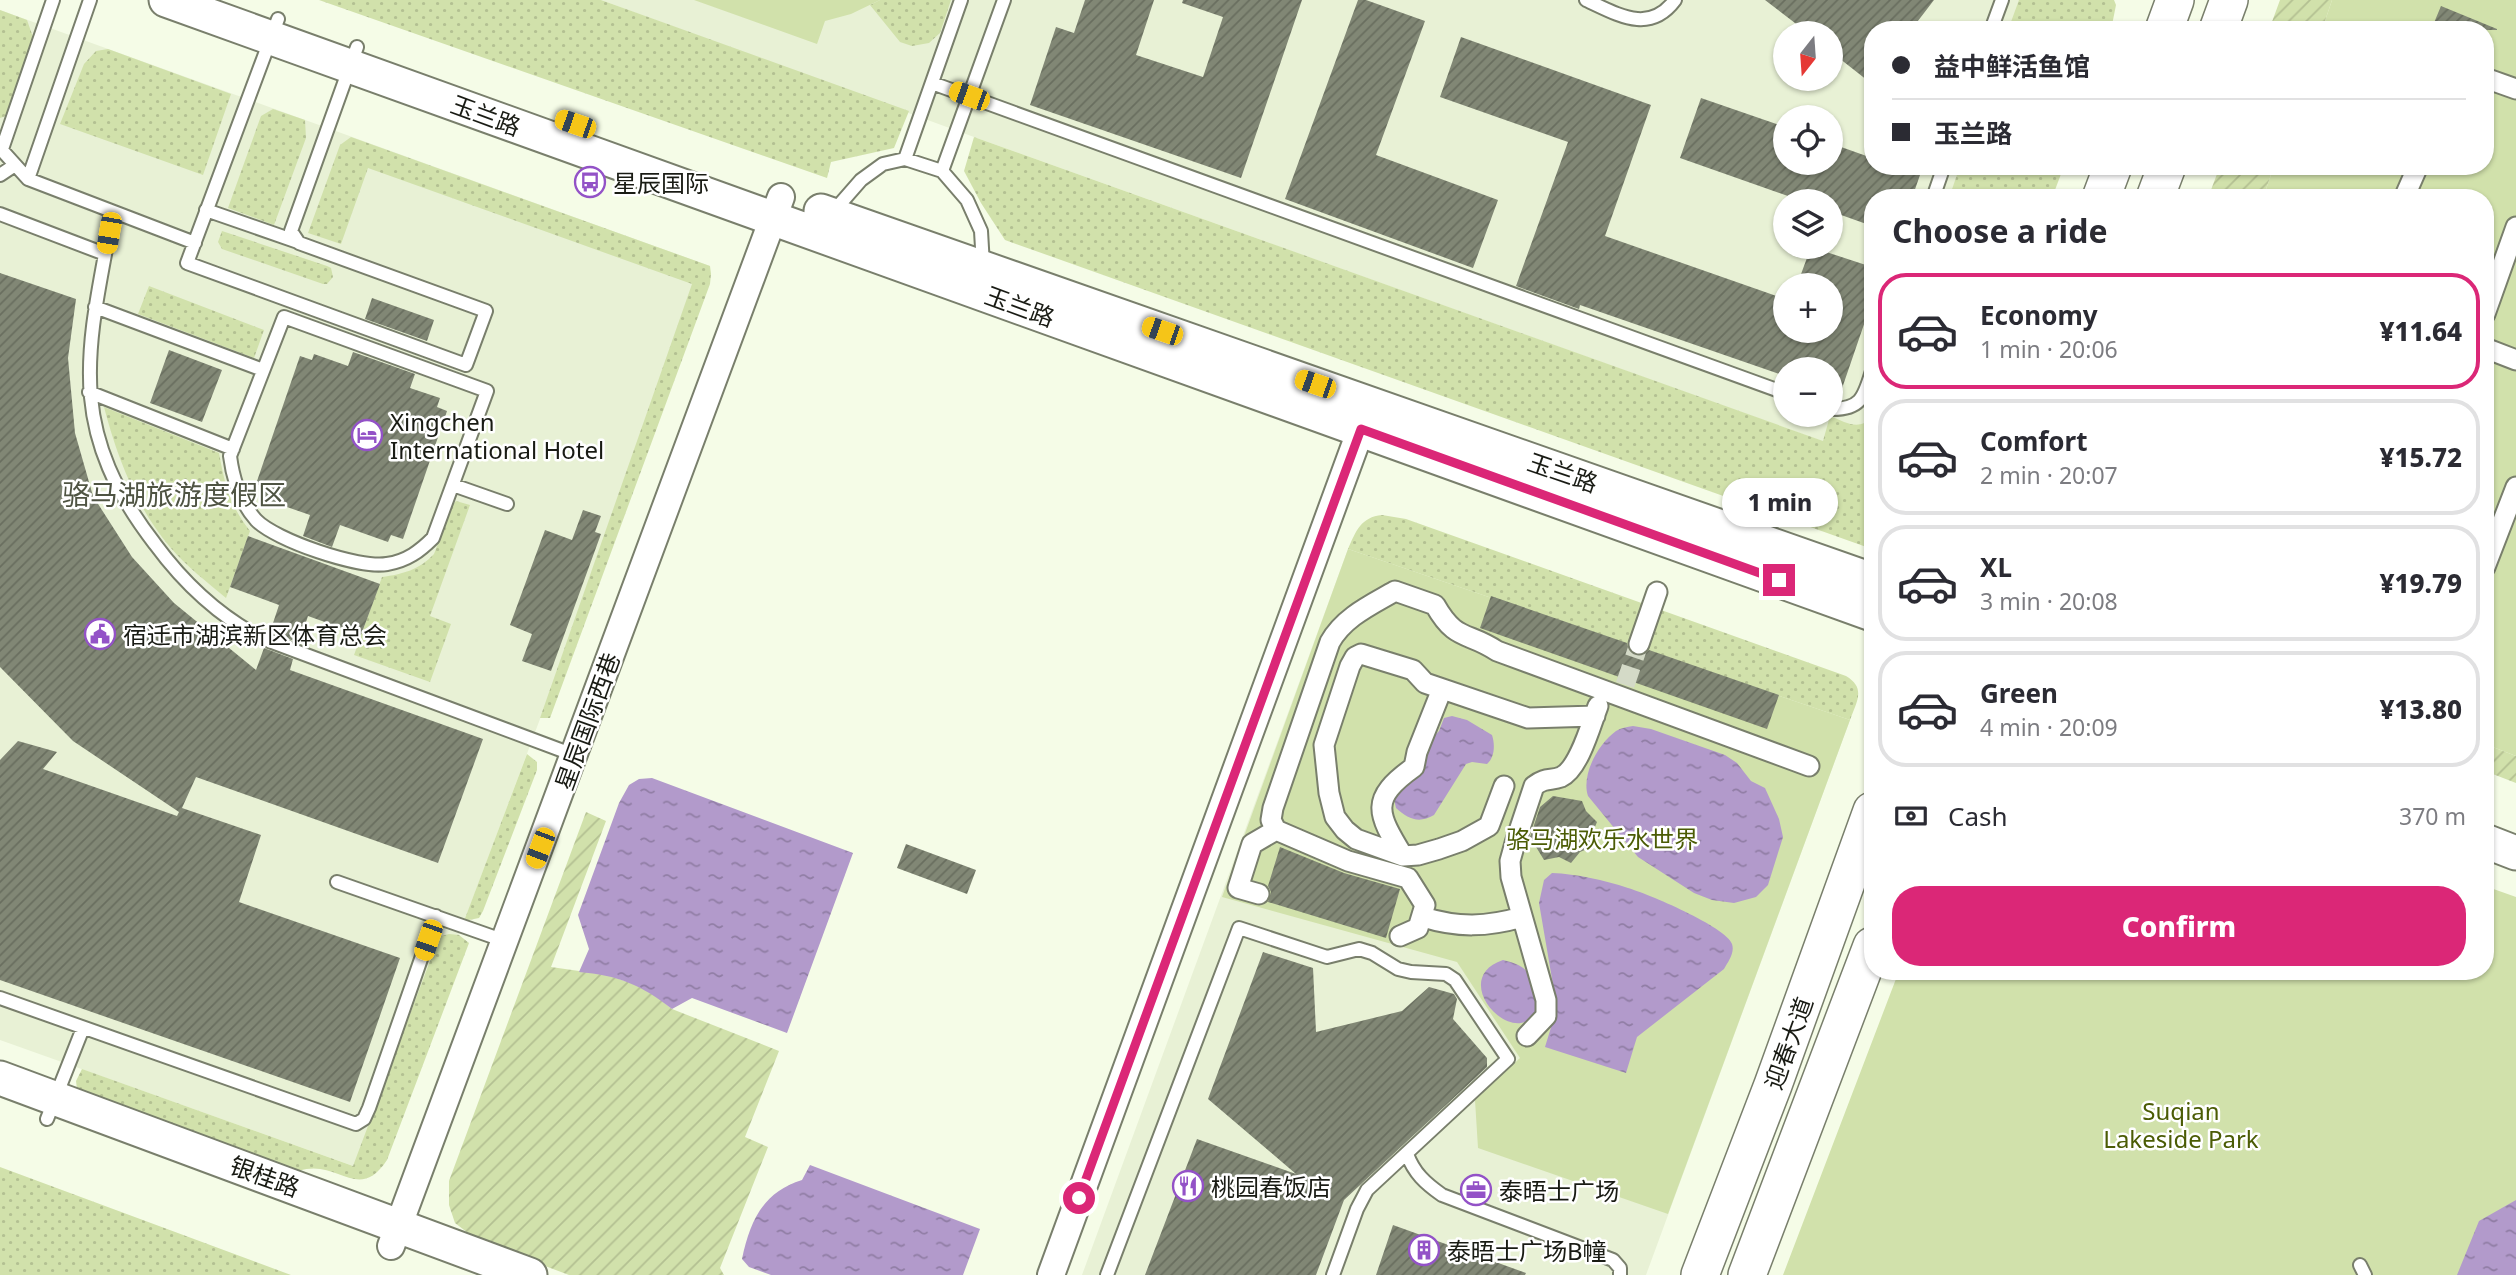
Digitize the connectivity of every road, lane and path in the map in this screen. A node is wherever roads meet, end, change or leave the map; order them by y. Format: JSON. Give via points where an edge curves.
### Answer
{"nodes":[{"id":1,"x":53,"y":0,"type":"edge"},
{"id":2,"x":90,"y":0,"type":"edge"},
{"id":3,"x":166,"y":0,"type":"edge"},
{"id":4,"x":224,"y":0,"type":"edge"},
{"id":5,"x":961,"y":0,"type":"edge"},
{"id":6,"x":1004,"y":0,"type":"edge"},
{"id":7,"x":1586,"y":0,"type":"edge"},
{"id":8,"x":1675,"y":0,"type":"edge"},
{"id":9,"x":2002,"y":0,"type":"edge"},
{"id":10,"x":2175,"y":0,"type":"edge"},
{"id":11,"x":2229,"y":0,"type":"edge"},
{"id":12,"x":1994,"y":21,"type":"edge"},
{"id":13,"x":2167,"y":21,"type":"edge"},
{"id":14,"x":2221,"y":21,"type":"edge"},
{"id":15,"x":274,"y":28,"type":"junction"},
{"id":16,"x":353,"y":57,"type":"junction"},
{"id":17,"x":2494,"y":81,"type":"edge"},
{"id":18,"x":932,"y":83,"type":"junction"},
{"id":19,"x":2516,"y":89,"type":"edge"},
{"id":20,"x":969,"y":96,"type":"junction"},
{"id":21,"x":1,"y":148,"type":"edge"},
{"id":22,"x":905,"y":159,"type":"junction"},
{"id":23,"x":15,"y":165,"type":"junction"},
{"id":24,"x":942,"y":171,"type":"junction"},
{"id":25,"x":0,"y":175,"type":"edge"},
{"id":26,"x":27,"y":179,"type":"junction"},
{"id":27,"x":777,"y":207,"type":"junction"},
{"id":28,"x":206,"y":210,"type":"junction"},
{"id":29,"x":113,"y":212,"type":"junction"},
{"id":30,"x":0,"y":214,"type":"edge"},
{"id":31,"x":823,"y":224,"type":"junction"},
{"id":32,"x":2516,"y":227,"type":"edge"},
{"id":33,"x":194,"y":243,"type":"junction"},
{"id":34,"x":299,"y":243,"type":"junction"},
{"id":35,"x":105,"y":254,"type":"junction"},
{"id":36,"x":984,"y":281,"type":"junction"},
{"id":37,"x":2494,"y":289,"type":"edge"},
{"id":38,"x":96,"y":307,"type":"junction"},
{"id":39,"x":2494,"y":351,"type":"edge"},
{"id":40,"x":2516,"y":360,"type":"edge"},
{"id":41,"x":263,"y":370,"type":"junction"},
{"id":42,"x":1773,"y":389,"type":"edge"},
{"id":43,"x":89,"y":393,"type":"junction"},
{"id":44,"x":1864,"y":393,"type":"edge"},
{"id":45,"x":1843,"y":408,"type":"edge"},
{"id":46,"x":1361,"y":429,"type":"junction"},
{"id":47,"x":233,"y":449,"type":"junction"},
{"id":48,"x":453,"y":485,"type":"junction"},
{"id":49,"x":2516,"y":487,"type":"edge"},
{"id":50,"x":507,"y":504,"type":"dead end"},
{"id":51,"x":2494,"y":544,"type":"edge"},
{"id":52,"x":1864,"y":577,"type":"edge"},
{"id":53,"x":1657,"y":592,"type":"dead end"},
{"id":54,"x":1864,"y":611,"type":"edge"},
{"id":55,"x":1639,"y":645,"type":"tunnel mouth"},
{"id":56,"x":1442,"y":689,"type":"junction"},
{"id":57,"x":1617,"y":690,"type":"junction"},
{"id":58,"x":1595,"y":716,"type":"junction"},
{"id":59,"x":574,"y":755,"type":"junction"},
{"id":60,"x":1809,"y":766,"type":"dead end"},
{"id":61,"x":1504,"y":786,"type":"dead end"},
{"id":62,"x":1276,"y":830,"type":"junction"},
{"id":63,"x":1864,"y":833,"type":"edge"},
{"id":64,"x":2494,"y":844,"type":"edge"},
{"id":65,"x":2516,"y":853,"type":"edge"},
{"id":66,"x":1403,"y":856,"type":"junction"},
{"id":67,"x":337,"y":882,"type":"dead end"},
{"id":68,"x":1259,"y":894,"type":"dead end"},
{"id":69,"x":436,"y":916,"type":"junction"},
{"id":70,"x":1423,"y":917,"type":"junction"},
{"id":71,"x":1522,"y":918,"type":"junction"},
{"id":72,"x":1400,"y":936,"type":"dead end"},
{"id":73,"x":505,"y":941,"type":"junction"},
{"id":74,"x":1864,"y":967,"type":"edge"},
{"id":75,"x":0,"y":998,"type":"edge"},
{"id":76,"x":83,"y":1028,"type":"junction"},
{"id":77,"x":1527,"y":1036,"type":"dead end"},
{"id":78,"x":0,"y":1078,"type":"edge"},
{"id":79,"x":0,"y":1101,"type":"edge"},
{"id":80,"x":52,"y":1109,"type":"junction"},
{"id":81,"x":1407,"y":1154,"type":"junction"},
{"id":82,"x":395,"y":1236,"type":"junction"},
{"id":83,"x":469,"y":1275,"type":"edge"},
{"id":84,"x":530,"y":1275,"type":"edge"},
{"id":85,"x":1051,"y":1275,"type":"edge"},
{"id":86,"x":1107,"y":1275,"type":"edge"},
{"id":87,"x":1333,"y":1275,"type":"edge"},
{"id":88,"x":1620,"y":1275,"type":"edge"},
{"id":89,"x":1700,"y":1275,"type":"edge"},
{"id":90,"x":1747,"y":1275,"type":"edge"}],
"edges":[{"from":1,"to":21,"type":"lane"},
{"from":2,"to":26,"type":"lane"},
{"from":3,"to":15,"type":"street","name":"玉兰路"},
{"from":4,"to":15,"type":"street","name":"玉兰路"},
{"from":5,"to":18,"type":"lane"},
{"from":6,"to":20,"type":"lane"},
{"from":7,"to":8,"type":"lane","via":[[1635,20],[1649,19]]},
{"from":9,"to":12,"type":"lane"},
{"from":10,"to":13,"type":"main road"},
{"from":11,"to":14,"type":"main road"},
{"from":15,"to":16,"type":"street","name":"玉兰路"},
{"from":15,"to":28,"type":"lane"},
{"from":16,"to":27,"type":"street","name":"玉兰路"},
{"from":16,"to":34,"type":"lane","via":[[291,231]]},
{"from":17,"to":19,"type":"street"},
{"from":18,"to":20,"type":"lane"},
{"from":18,"to":22,"type":"lane"},
{"from":20,"to":24,"type":"lane"},
{"from":20,"to":42,"type":"lane"},
{"from":21,"to":23,"type":"lane"},
{"from":22,"to":24,"type":"lane"},
{"from":22,"to":31,"type":"lane","via":[[884,164],[861,180]]},
{"from":23,"to":25,"type":"lane"},
{"from":23,"to":26,"type":"lane"},
{"from":24,"to":36,"type":"lane","via":[[967,200],[981,231]]},
{"from":26,"to":29,"type":"lane"},
{"from":27,"to":31,"type":"street","name":"玉兰路"},
{"from":27,"to":59,"type":"street","name":"星辰国际西巷"},
{"from":28,"to":33,"type":"lane"},
{"from":28,"to":34,"type":"lane"},
{"from":29,"to":33,"type":"lane"},
{"from":29,"to":35,"type":"lane"},
{"from":30,"to":35,"type":"lane"},
{"from":31,"to":36,"type":"street","name":"玉兰路"},
{"from":32,"to":37,"type":"street"},
{"from":33,"to":34,"type":"lane","via":[[187,263],[466,365],[486,311]]},
{"from":35,"to":38,"type":"lane"},
{"from":36,"to":46,"type":"street","name":"玉兰路"},
{"from":36,"to":52,"type":"street","name":"玉兰路"},
{"from":38,"to":41,"type":"lane"},
{"from":38,"to":43,"type":"lane"},
{"from":39,"to":40,"type":"street"},
{"from":41,"to":47,"type":"lane"},
{"from":41,"to":48,"type":"lane","via":[[284,317],[488,391]]},
{"from":43,"to":47,"type":"lane"},
{"from":43,"to":59,"type":"lane","via":[[101,450],[118,491],[138,522],[195,590],[241,628]]},
{"from":44,"to":45,"type":"lane","via":[[1852,408]]},
{"from":46,"to":54,"type":"street","name":"玉兰路"},
{"from":46,"to":85,"type":"street"},
{"from":47,"to":48,"type":"lane","via":[[233,474],[245,506],[258,522],[278,536],[350,562],[386,565],[417,554],[433,538]]},
{"from":48,"to":50,"type":"lane"},
{"from":49,"to":51,"type":"street"},
{"from":53,"to":55,"type":"street"},
{"from":56,"to":58,"type":"street","via":[[1528,718]]},
{"from":56,"to":66,"type":"street","via":[[1414,767],[1396,780],[1381,806],[1383,824]]},
{"from":56,"to":66,"type":"street","via":[[1425,683],[1413,670],[1361,654],[1350,666],[1324,745],[1335,817],[1356,839]]},
{"from":57,"to":58,"type":"street"},
{"from":57,"to":60,"type":"street","via":[[1633,703]]},
{"from":57,"to":62,"type":"street","via":[[1467,638],[1445,623],[1435,605],[1395,590],[1346,621],[1329,642],[1273,808],[1271,820]]},
{"from":58,"to":71,"type":"street","via":[[1577,761],[1561,777],[1534,786],[1526,807],[1510,861]]},
{"from":59,"to":73,"type":"street","name":"星辰国际西巷"},
{"from":61,"to":66,"type":"street","via":[[1489,826],[1450,845]]},
{"from":62,"to":68,"type":"street","via":[[1252,845],[1238,887]]},
{"from":62,"to":70,"type":"street","via":[[1348,861],[1408,878],[1425,905]]},
{"from":63,"to":89,"type":"main road","name":"迎春大道"},
{"from":64,"to":65,"type":"street"},
{"from":67,"to":69,"type":"lane"},
{"from":69,"to":73,"type":"lane"},
{"from":69,"to":76,"type":"lane","via":[[369,1108],[356,1124]]},
{"from":70,"to":71,"type":"street","via":[[1480,927]]},
{"from":70,"to":72,"type":"street","via":[[1418,928]]},
{"from":71,"to":77,"type":"street","via":[[1547,1009]]},
{"from":73,"to":82,"type":"street","name":"星辰国际西巷"},
{"from":74,"to":90,"type":"main road","name":"迎春大道"},
{"from":75,"to":76,"type":"lane"},
{"from":76,"to":80,"type":"lane"},
{"from":78,"to":80,"type":"street","name":"银桂路"},
{"from":79,"to":80,"type":"street","name":"银桂路"},
{"from":80,"to":82,"type":"street","name":"银桂路"},
{"from":81,"to":86,"type":"lane","via":[[1508,1059],[1455,980],[1446,974],[1398,969],[1359,949],[1327,957],[1239,928]]},
{"from":81,"to":87,"type":"lane","via":[[1367,1190]]},
{"from":81,"to":88,"type":"lane","via":[[1425,1184],[1442,1195],[1613,1260]]},
{"from":82,"to":83,"type":"street","name":"银桂路"},
{"from":82,"to":84,"type":"street","name":"银桂路"}]}
